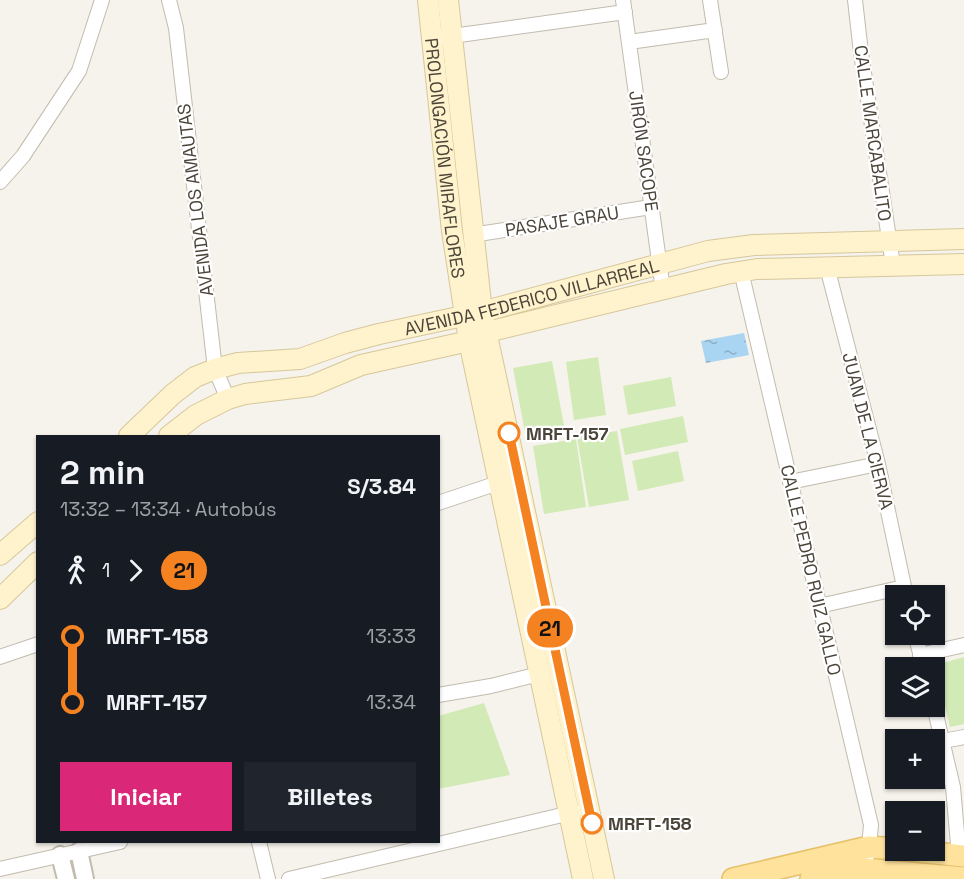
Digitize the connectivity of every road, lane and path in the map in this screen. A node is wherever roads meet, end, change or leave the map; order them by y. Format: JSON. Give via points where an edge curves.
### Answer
{"nodes":[{"id":1,"x":102,"y":0,"type":"edge"},
{"id":2,"x":169,"y":0,"type":"edge"},
{"id":3,"x":428,"y":0,"type":"edge"},
{"id":4,"x":448,"y":0,"type":"edge"},
{"id":5,"x":710,"y":0,"type":"edge"},
{"id":6,"x":855,"y":0,"type":"edge"},
{"id":7,"x":624,"y":6,"type":"edge"},
{"id":8,"x":715,"y":30,"type":"junction"},
{"id":9,"x":452,"y":36,"type":"junction"},
{"id":10,"x":433,"y":39,"type":"junction"},
{"id":11,"x":629,"y":42,"type":"junction"},
{"id":12,"x":722,"y":72,"type":"dead end"},
{"id":13,"x":0,"y":182,"type":"edge"},
{"id":14,"x":651,"y":207,"type":"junction"},
{"id":15,"x":472,"y":235,"type":"junction"},
{"id":16,"x":964,"y":239,"type":"edge"},
{"id":17,"x":888,"y":240,"type":"junction"},
{"id":18,"x":964,"y":264,"type":"edge"},
{"id":19,"x":659,"y":265,"type":"junction"},
{"id":20,"x":893,"y":265,"type":"junction"},
{"id":21,"x":828,"y":267,"type":"junction"},
{"id":22,"x":741,"y":271,"type":"junction"},
{"id":23,"x":663,"y":290,"type":"junction"},
{"id":24,"x":474,"y":314,"type":"junction"},
{"id":25,"x":487,"y":332,"type":"junction"},
{"id":26,"x":469,"y":341,"type":"junction"},
{"id":27,"x":215,"y":369,"type":"junction"},
{"id":28,"x":228,"y":399,"type":"junction"},
{"id":29,"x":130,"y":435,"type":"edge"},
{"id":30,"x":170,"y":435,"type":"edge"},
{"id":31,"x":878,"y":464,"type":"junction"},
{"id":32,"x":509,"y":480,"type":"junction"},
{"id":33,"x":790,"y":482,"type":"junction"},
{"id":34,"x":440,"y":502,"type":"edge"},
{"id":35,"x":36,"y":524,"type":"edge"},
{"id":36,"x":0,"y":555,"type":"edge"},
{"id":37,"x":36,"y":564,"type":"edge"},
{"id":38,"x":904,"y":585,"type":"edge"},
{"id":39,"x":885,"y":594,"type":"edge"},
{"id":40,"x":0,"y":599,"type":"edge"},
{"id":41,"x":819,"y":606,"type":"junction"},
{"id":42,"x":36,"y":645,"type":"edge"},
{"id":43,"x":964,"y":645,"type":"edge"},
{"id":44,"x":0,"y":657,"type":"edge"},
{"id":45,"x":932,"y":657,"type":"edge"},
{"id":46,"x":557,"y":659,"type":"junction"},
{"id":47,"x":538,"y":668,"type":"junction"},
{"id":48,"x":440,"y":695,"type":"edge"},
{"id":49,"x":964,"y":737,"type":"edge"},
{"id":50,"x":945,"y":741,"type":"edge"},
{"id":51,"x":945,"y":750,"type":"edge"},
{"id":52,"x":589,"y":809,"type":"junction"},
{"id":53,"x":569,"y":813,"type":"junction"},
{"id":54,"x":115,"y":843,"type":"edge"},
{"id":55,"x":259,"y":843,"type":"edge"},
{"id":56,"x":869,"y":847,"type":"junction"},
{"id":57,"x":885,"y":848,"type":"edge"},
{"id":58,"x":79,"y":851,"type":"junction"},
{"id":59,"x":945,"y":854,"type":"edge"},
{"id":60,"x":60,"y":855,"type":"junction"},
{"id":61,"x":962,"y":856,"type":"edge"},
{"id":62,"x":0,"y":869,"type":"edge"},
{"id":63,"x":862,"y":874,"type":"edge"},
{"id":64,"x":964,"y":878,"type":"edge"},
{"id":65,"x":66,"y":879,"type":"edge"},
{"id":66,"x":85,"y":879,"type":"edge"},
{"id":67,"x":268,"y":879,"type":"edge"},
{"id":68,"x":289,"y":879,"type":"edge"},
{"id":69,"x":583,"y":879,"type":"edge"},
{"id":70,"x":604,"y":879,"type":"edge"},
{"id":71,"x":733,"y":879,"type":"edge"},
{"id":72,"x":811,"y":879,"type":"edge"}],
"edges":[{"from":1,"to":13,"type":"street","via":[[79,71],[23,156]]},
{"from":2,"to":27,"type":"street","name":"AVENIDA LOS AMAUTAS","via":[[176,28]]},
{"from":3,"to":10,"type":"main road","name":"PROLONGACIÓN MIRAFLORES"},
{"from":4,"to":9,"type":"main road","name":"PROLONGACIÓN MIRAFLORES"},
{"from":5,"to":8,"type":"street"},
{"from":6,"to":17,"type":"street","name":"CALLE MARCABALITO"},
{"from":7,"to":9,"type":"street"},
{"from":7,"to":11,"type":"street","name":"JIRÓN SACOPE"},
{"from":8,"to":11,"type":"street"},
{"from":8,"to":12,"type":"street"},
{"from":9,"to":10,"type":"street"},
{"from":9,"to":15,"type":"main road","name":"PROLONGACIÓN MIRAFLORES"},
{"from":10,"to":24,"type":"main road","name":"PROLONGACIÓN MIRAFLORES","via":[[452,231]]},
{"from":11,"to":14,"type":"street","name":"JIRÓN SACOPE"},
{"from":14,"to":15,"type":"street","name":"PASAJE GRAU"},
{"from":14,"to":19,"type":"street","name":"JIRÓN SACOPE"},
{"from":15,"to":24,"type":"main road","name":"PROLONGACIÓN MIRAFLORES"},
{"from":16,"to":17,"type":"main road","name":"AVENIDA FEDERICO VILLARREAL"},
{"from":17,"to":19,"type":"main road","name":"AVENIDA FEDERICO VILLARREAL","via":[[733,247]]},
{"from":17,"to":20,"type":"street","name":"CALLE MARCABALITO"},
{"from":18,"to":20,"type":"main road","name":"AVENIDA FEDERICO VILLARREAL"},
{"from":19,"to":23,"type":"street","name":"JIRÓN SACOPE"},
{"from":19,"to":24,"type":"main road","name":"AVENIDA FEDERICO VILLARREAL"},
{"from":20,"to":21,"type":"main road","name":"AVENIDA FEDERICO VILLARREAL"},
{"from":21,"to":22,"type":"main road","name":"AVENIDA FEDERICO VILLARREAL"},
{"from":21,"to":31,"type":"street","name":"JUAN DE LA CIERVA"},
{"from":22,"to":23,"type":"main road","name":"AVENIDA FEDERICO VILLARREAL"},
{"from":22,"to":33,"type":"street","name":"CALLE PEDRO RUIZ GALLO"},
{"from":23,"to":25,"type":"main road","name":"AVENIDA FEDERICO VILLARREAL"},
{"from":24,"to":25,"type":"main road"},
{"from":24,"to":26,"type":"main road"},
{"from":24,"to":27,"type":"main road","name":"AVENIDA FEDERICO VILLARREAL","via":[[379,334],[300,359],[238,363]]},
{"from":25,"to":26,"type":"main road","name":"AVENIDA FEDERICO VILLARREAL"},
{"from":25,"to":32,"type":"main road"},
{"from":26,"to":28,"type":"main road","name":"AVENIDA FEDERICO VILLARREAL","via":[[361,365],[300,388]]},
{"from":26,"to":32,"type":"main road"},
{"from":27,"to":28,"type":"street","name":"AVENIDA LOS AMAUTAS"},
{"from":27,"to":29,"type":"main road","name":"AVENIDA FEDERICO VILLARREAL","via":[[195,377],[173,394]]},
{"from":28,"to":30,"type":"main road","name":"AVENIDA FEDERICO VILLARREAL","via":[[196,415]]},
{"from":31,"to":33,"type":"street"},
{"from":31,"to":38,"type":"street","name":"JUAN DE LA CIERVA"},
{"from":32,"to":34,"type":"street"},
{"from":32,"to":46,"type":"main road"},
{"from":32,"to":47,"type":"main road"},
{"from":33,"to":41,"type":"street","name":"CALLE PEDRO RUIZ GALLO"},
{"from":35,"to":36,"type":"main road"},
{"from":37,"to":40,"type":"main road"},
{"from":39,"to":41,"type":"street"},
{"from":41,"to":56,"type":"street","name":"CALLE PEDRO RUIZ GALLO","via":[[871,825]]},
{"from":42,"to":44,"type":"street"},
{"from":43,"to":45,"type":"street"},
{"from":46,"to":47,"type":"main road"},
{"from":46,"to":52,"type":"main road"},
{"from":47,"to":48,"type":"street","via":[[491,686]]},
{"from":47,"to":53,"type":"main road"},
{"from":49,"to":50,"type":"street"},
{"from":51,"to":61,"type":"street"},
{"from":52,"to":53,"type":"street"},
{"from":52,"to":70,"type":"main road"},
{"from":53,"to":68,"type":"street"},
{"from":53,"to":69,"type":"main road"},
{"from":54,"to":58,"type":"street"},
{"from":55,"to":67,"type":"street"},
{"from":56,"to":57,"type":"main road"},
{"from":56,"to":63,"type":"street","name":"CALLE PEDRO RUIZ GALLO"},
{"from":56,"to":71,"type":"main road"},
{"from":58,"to":60,"type":"street"},
{"from":58,"to":66,"type":"street"},
{"from":59,"to":61,"type":"main road"},
{"from":60,"to":62,"type":"street"},
{"from":60,"to":65,"type":"street"},
{"from":63,"to":64,"type":"main road"},
{"from":63,"to":72,"type":"main road"}]}
